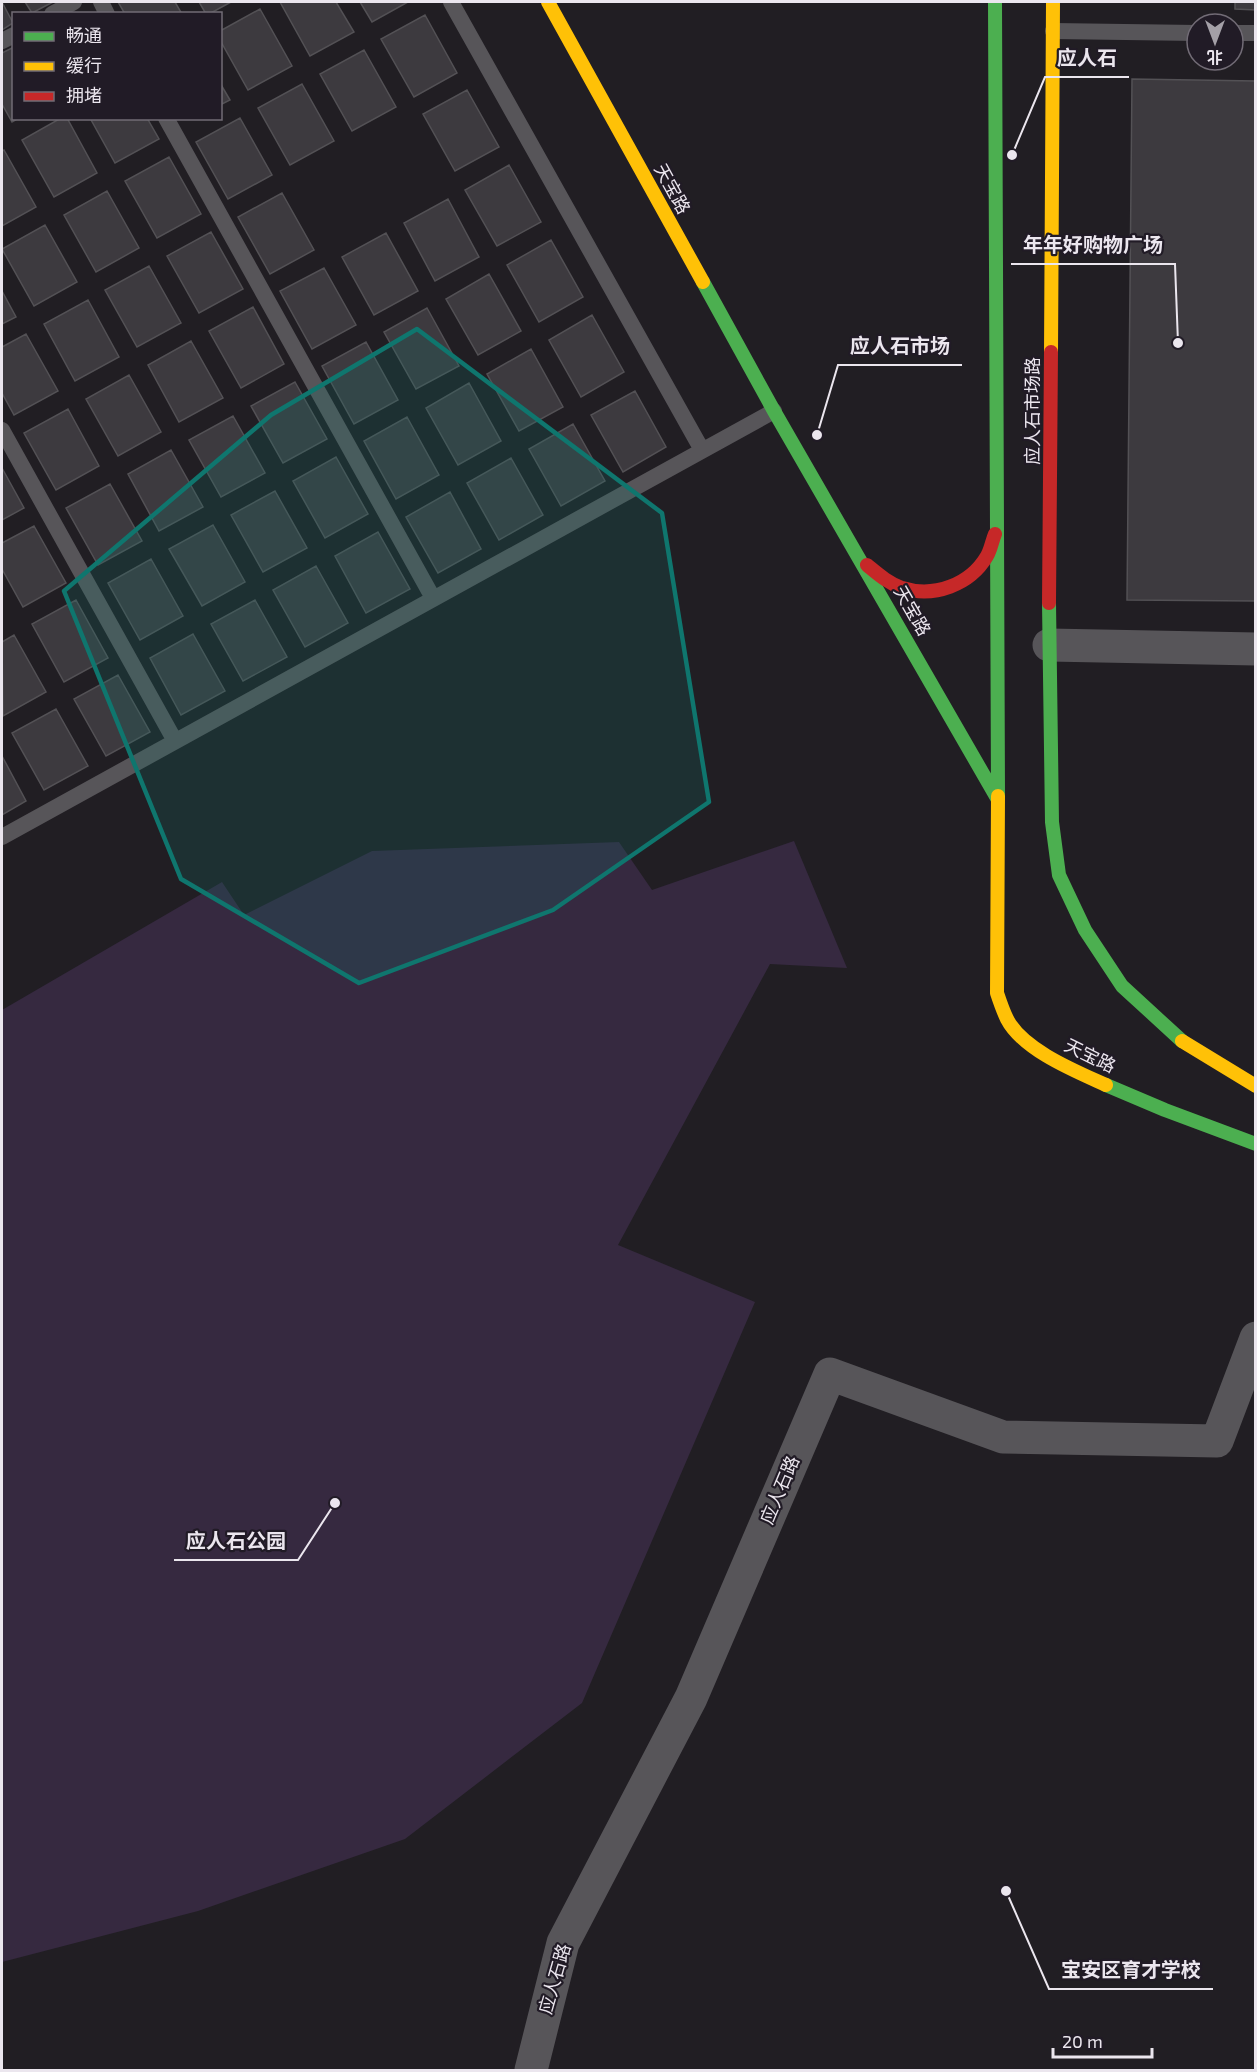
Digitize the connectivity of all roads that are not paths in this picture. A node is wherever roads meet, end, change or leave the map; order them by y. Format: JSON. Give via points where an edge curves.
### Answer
{"nodes":[{"id":1,"x":74,"y":2,"type":"edge"},
{"id":2,"x":451,"y":2,"type":"edge"},
{"id":3,"x":548,"y":2,"type":"edge"},
{"id":4,"x":995,"y":2,"type":"edge"},
{"id":5,"x":1053,"y":2,"type":"edge"},
{"id":6,"x":56,"y":12,"type":"edge"},
{"id":7,"x":1053,"y":31,"type":"junction"},
{"id":8,"x":1185,"y":33,"type":"edge"},
{"id":9,"x":167,"y":120,"type":"edge"},
{"id":10,"x":774,"y":411,"type":"junction"},
{"id":11,"x":2,"y":430,"type":"edge"},
{"id":12,"x":702,"y":450,"type":"junction"},
{"id":13,"x":997,"y":523,"type":"junction"},
{"id":14,"x":860,"y":557,"type":"junction"},
{"id":15,"x":433,"y":598,"type":"junction"},
{"id":16,"x":1049,"y":645,"type":"junction"},
{"id":17,"x":1256,"y":649,"type":"edge"},
{"id":18,"x":175,"y":741,"type":"junction"},
{"id":19,"x":998,"y":799,"type":"junction"},
{"id":20,"x":2,"y":837,"type":"edge"},
{"id":21,"x":1256,"y":1086,"type":"edge"},
{"id":22,"x":1256,"y":1144,"type":"edge"},
{"id":23,"x":1256,"y":1338,"type":"edge"},
{"id":24,"x":531,"y":2070,"type":"edge"}],
"edges":[{"from":1,"to":6,"type":"lane"},
{"from":2,"to":12,"type":"lane"},
{"from":3,"to":10,"type":"street","name":"天宝路"},
{"from":4,"to":13,"type":"street","name":"应人石市场路"},
{"from":5,"to":7,"type":"street","name":"应人石市场路"},
{"from":7,"to":8,"type":"lane"},
{"from":7,"to":16,"type":"street","name":"应人石市场路"},
{"from":9,"to":15,"type":"lane"},
{"from":10,"to":12,"type":"lane"},
{"from":10,"to":14,"type":"street","name":"天宝路"},
{"from":11,"to":18,"type":"lane"},
{"from":12,"to":15,"type":"lane"},
{"from":13,"to":14,"type":"street","via":[[992,547],[981,565],[943,590],[916,592],[895,587]]},
{"from":13,"to":19,"type":"street","name":"应人石市场路"},
{"from":14,"to":19,"type":"street","name":"天宝路"},
{"from":15,"to":18,"type":"lane"},
{"from":16,"to":17,"type":"street"},
{"from":16,"to":21,"type":"street","name":"应人石市场路","via":[[1052,822],[1059,875],[1084,930],[1122,986],[1183,1042]]},
{"from":18,"to":20,"type":"lane"},
{"from":19,"to":22,"type":"street","name":"天宝路","via":[[997,993],[1008,1022],[1034,1049],[1079,1073]]},
{"from":23,"to":24,"type":"street","name":"应人石路","via":[[1217,1441],[1003,1437],[830,1374],[691,1698],[564,1943]]}]}
